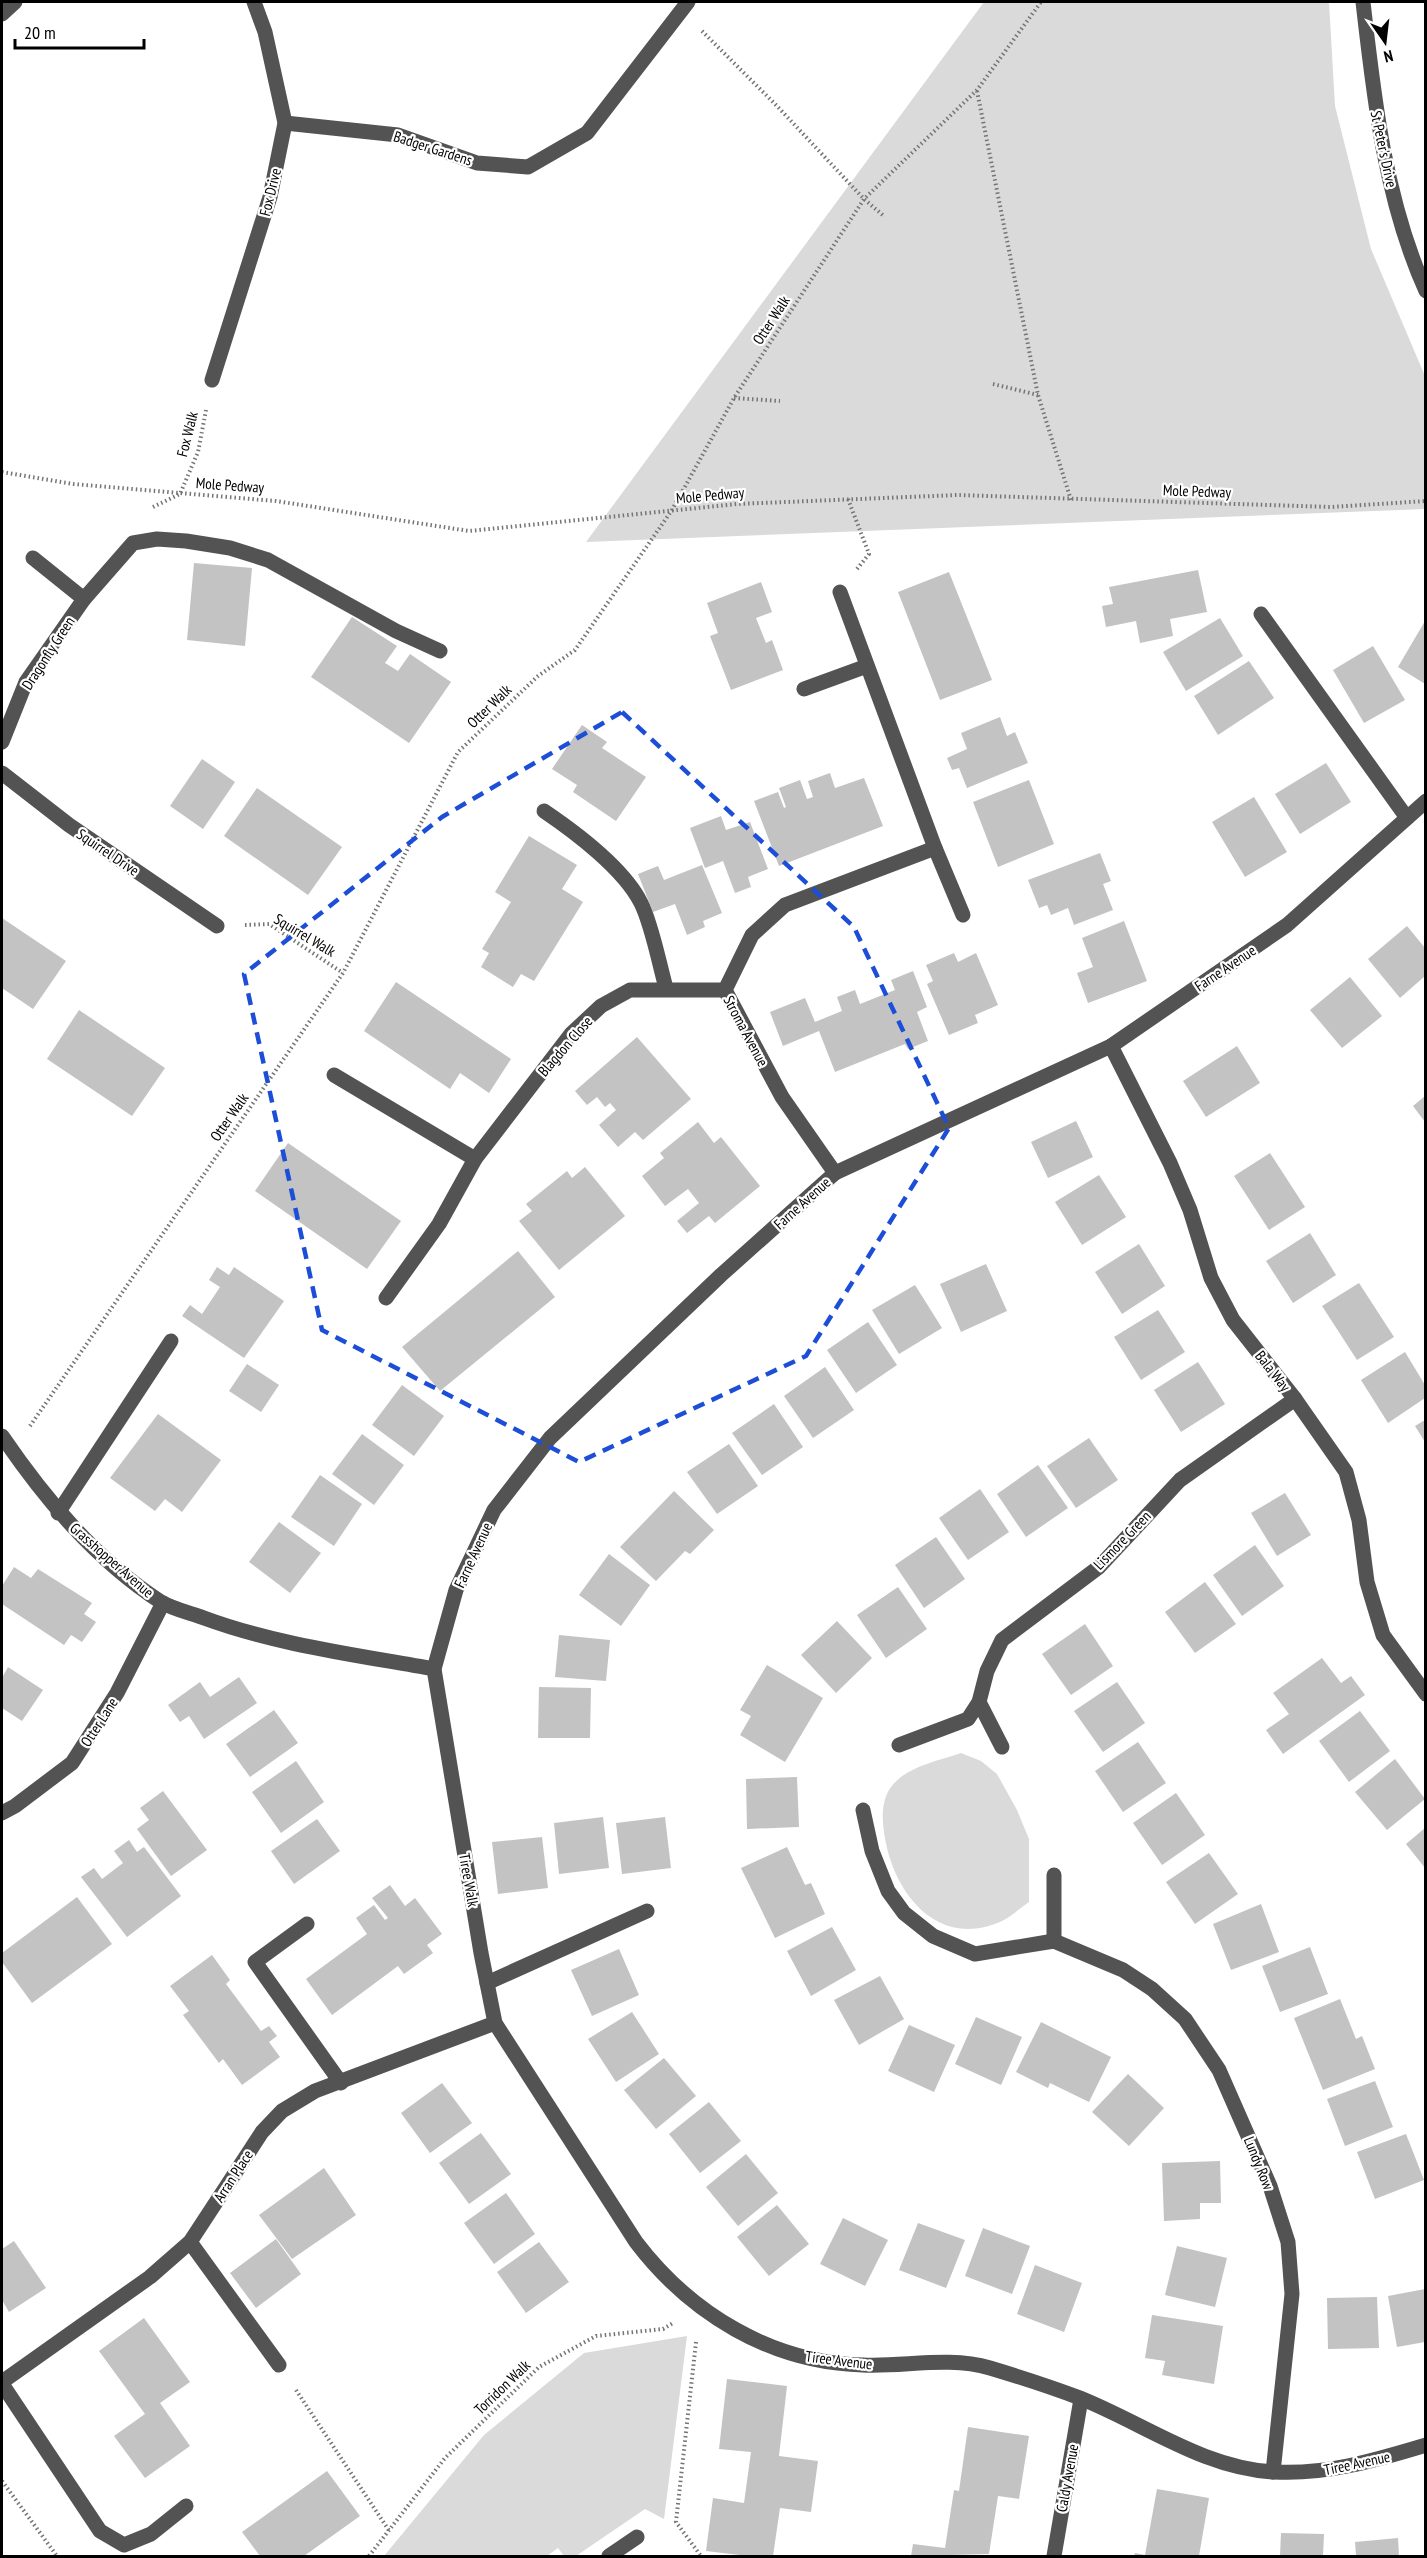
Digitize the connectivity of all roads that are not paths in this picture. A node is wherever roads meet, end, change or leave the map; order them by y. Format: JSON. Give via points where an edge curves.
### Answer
{"nodes":[{"id":1,"x":15,"y":2,"type":"edge"},
{"id":2,"x":254,"y":2,"type":"edge"},
{"id":3,"x":1363,"y":2,"type":"edge"},
{"id":4,"x":684,"y":5,"type":"edge"},
{"id":5,"x":2,"y":14,"type":"edge"},
{"id":6,"x":285,"y":123,"type":"junction"},
{"id":7,"x":1425,"y":291,"type":"edge"},
{"id":8,"x":212,"y":380,"type":"road end"},
{"id":9,"x":33,"y":558,"type":"dead end"},
{"id":10,"x":840,"y":592,"type":"road end"},
{"id":11,"x":84,"y":599,"type":"junction"},
{"id":12,"x":1261,"y":614,"type":"dead end"},
{"id":13,"x":440,"y":651,"type":"dead end"},
{"id":14,"x":867,"y":666,"type":"junction"},
{"id":15,"x":804,"y":689,"type":"dead end"},
{"id":16,"x":2,"y":742,"type":"edge"},
{"id":17,"x":2,"y":773,"type":"edge"},
{"id":18,"x":1425,"y":801,"type":"edge"},
{"id":19,"x":544,"y":811,"type":"dead end"},
{"id":20,"x":1407,"y":818,"type":"junction"},
{"id":21,"x":935,"y":848,"type":"junction"},
{"id":22,"x":963,"y":915,"type":"dead end"},
{"id":23,"x":217,"y":926,"type":"road end"},
{"id":24,"x":666,"y":988,"type":"junction"},
{"id":25,"x":724,"y":990,"type":"junction"},
{"id":26,"x":1111,"y":1046,"type":"junction"},
{"id":27,"x":334,"y":1075,"type":"dead end"},
{"id":28,"x":475,"y":1159,"type":"junction"},
{"id":29,"x":835,"y":1173,"type":"junction"},
{"id":30,"x":386,"y":1298,"type":"dead end"},
{"id":31,"x":171,"y":1341,"type":"dead end"},
{"id":32,"x":1295,"y":1399,"type":"junction"},
{"id":33,"x":2,"y":1436,"type":"edge"},
{"id":34,"x":58,"y":1513,"type":"junction"},
{"id":35,"x":162,"y":1603,"type":"junction"},
{"id":36,"x":434,"y":1669,"type":"junction"},
{"id":37,"x":1425,"y":1694,"type":"edge"},
{"id":38,"x":979,"y":1702,"type":"junction"},
{"id":39,"x":899,"y":1746,"type":"dead end"},
{"id":40,"x":1002,"y":1747,"type":"dead end"},
{"id":41,"x":457,"y":1808,"type":"joint"},
{"id":42,"x":862,"y":1810,"type":"dead end"},
{"id":43,"x":2,"y":1813,"type":"edge"},
{"id":44,"x":1054,"y":1875,"type":"dead end"},
{"id":45,"x":647,"y":1911,"type":"dead end"},
{"id":46,"x":307,"y":1924,"type":"dead end"},
{"id":47,"x":1054,"y":1941,"type":"junction"},
{"id":48,"x":481,"y":1953,"type":"joint"},
{"id":49,"x":487,"y":1983,"type":"junction"},
{"id":50,"x":495,"y":2023,"type":"junction"},
{"id":51,"x":340,"y":2083,"type":"junction"},
{"id":52,"x":190,"y":2242,"type":"junction"},
{"id":53,"x":279,"y":2365,"type":"road end"},
{"id":54,"x":2,"y":2383,"type":"edge"},
{"id":55,"x":1081,"y":2398,"type":"junction"},
{"id":56,"x":1425,"y":2445,"type":"edge"},
{"id":57,"x":1273,"y":2472,"type":"junction"},
{"id":58,"x":186,"y":2506,"type":"dead end"},
{"id":59,"x":637,"y":2537,"type":"dead end"},
{"id":60,"x":609,"y":2556,"type":"edge"},
{"id":61,"x":1054,"y":2556,"type":"edge"}],
"edges":[{"from":1,"to":5,"type":"street"},
{"from":2,"to":6,"type":"street","name":"Fox Drive","via":[[265,32]]},
{"from":3,"to":7,"type":"street","name":"St Peter's Drive","via":[[1376,116],[1397,206]]},
{"from":4,"to":6,"type":"street","name":"Badger Gardens","via":[[586,133],[528,166],[477,163],[398,135]]},
{"from":6,"to":8,"type":"street","name":"Fox Drive","via":[[270,197]]},
{"from":9,"to":11,"type":"street"},
{"from":10,"to":14,"type":"street"},
{"from":11,"to":13,"type":"street","name":"Dragonfly Green","via":[[133,543],[157,539],[186,541],[230,548],[268,560]]},
{"from":11,"to":16,"type":"street","name":"Dragonfly Green","via":[[26,682]]},
{"from":12,"to":20,"type":"street"},
{"from":14,"to":15,"type":"street"},
{"from":14,"to":21,"type":"street"},
{"from":17,"to":23,"type":"street","name":"Squirrel Drive","via":[[69,825]]},
{"from":18,"to":20,"type":"street","name":"Farne Avenue"},
{"from":19,"to":24,"type":"street","via":[[580,835],[614,868],[641,903]]},
{"from":20,"to":26,"type":"street","name":"Farne Avenue","via":[[1287,925]]},
{"from":21,"to":22,"type":"street"},
{"from":21,"to":25,"type":"street","name":"Stroma Avenue","via":[[785,905],[752,934]]},
{"from":24,"to":25,"type":"street","name":"Blagdon Close"},
{"from":24,"to":28,"type":"street","name":"Blagdon Close","via":[[630,990],[601,1006],[571,1035]]},
{"from":25,"to":29,"type":"street","name":"Stroma Avenue","via":[[782,1097]]},
{"from":26,"to":29,"type":"street","name":"Farne Avenue"},
{"from":26,"to":32,"type":"street","name":"Bala Way","via":[[1190,1209],[1211,1278],[1233,1320]]},
{"from":27,"to":28,"type":"street"},
{"from":28,"to":30,"type":"street","name":"Blagdon Close","via":[[439,1224]]},
{"from":29,"to":36,"type":"street","name":"Farne Avenue","via":[[550,1438],[494,1510],[456,1590]]},
{"from":31,"to":34,"type":"street"},
{"from":32,"to":37,"type":"street","name":"Bala Way","via":[[1346,1472],[1359,1520],[1367,1582],[1383,1635]]},
{"from":32,"to":38,"type":"street","name":"Lismore Green","via":[[1180,1480],[1099,1567],[1002,1640],[987,1671]]},
{"from":33,"to":34,"type":"street","name":"Grasshopper Avenue"},
{"from":34,"to":35,"type":"street","name":"Grasshopper Avenue"},
{"from":35,"to":36,"type":"street","name":"Grasshopper Avenue","via":[[234,1629],[318,1649]]},
{"from":35,"to":43,"type":"street","name":"Otter Lane","via":[[117,1694],[72,1763]]},
{"from":36,"to":41,"type":"street","name":"Farne Avenue"},
{"from":38,"to":39,"type":"street","name":"Lismore Green","via":[[968,1719]]},
{"from":38,"to":40,"type":"street"},
{"from":41,"to":48,"type":"street","name":"Tiree Walk"},
{"from":42,"to":47,"type":"street","via":[[872,1851],[888,1891],[904,1913],[933,1936],[975,1954]]},
{"from":44,"to":47,"type":"street"},
{"from":45,"to":49,"type":"street"},
{"from":46,"to":51,"type":"street","via":[[255,1962]]},
{"from":47,"to":57,"type":"street","name":"Lundy Row","via":[[1123,1970],[1152,1989],[1185,2019],[1219,2070],[1270,2186],[1288,2242],[1292,2294]]},
{"from":48,"to":49,"type":"street","name":"Tiree Avenue"},
{"from":49,"to":50,"type":"street","name":"Tiree Avenue"},
{"from":50,"to":51,"type":"street","name":"Arran Place"},
{"from":50,"to":55,"type":"street","name":"Tiree Avenue","via":[[636,2242],[655,2268],[700,2309],[743,2335],[820,2361],[863,2366],[943,2362],[987,2367]]},
{"from":51,"to":52,"type":"street","name":"Arran Place","via":[[315,2091],[282,2111],[262,2132]]},
{"from":52,"to":53,"type":"street"},
{"from":52,"to":54,"type":"street","name":"Arran Place","via":[[150,2277]]},
{"from":54,"to":58,"type":"street","name":"Arran Place","via":[[100,2531],[124,2545],[151,2534]]},
{"from":55,"to":57,"type":"street","name":"Tiree Avenue","via":[[1216,2462]]},
{"from":55,"to":61,"type":"street","name":"Caldy Avenue"},
{"from":56,"to":57,"type":"street","name":"Tiree Avenue","via":[[1325,2471]]},
{"from":59,"to":60,"type":"street"}]}
